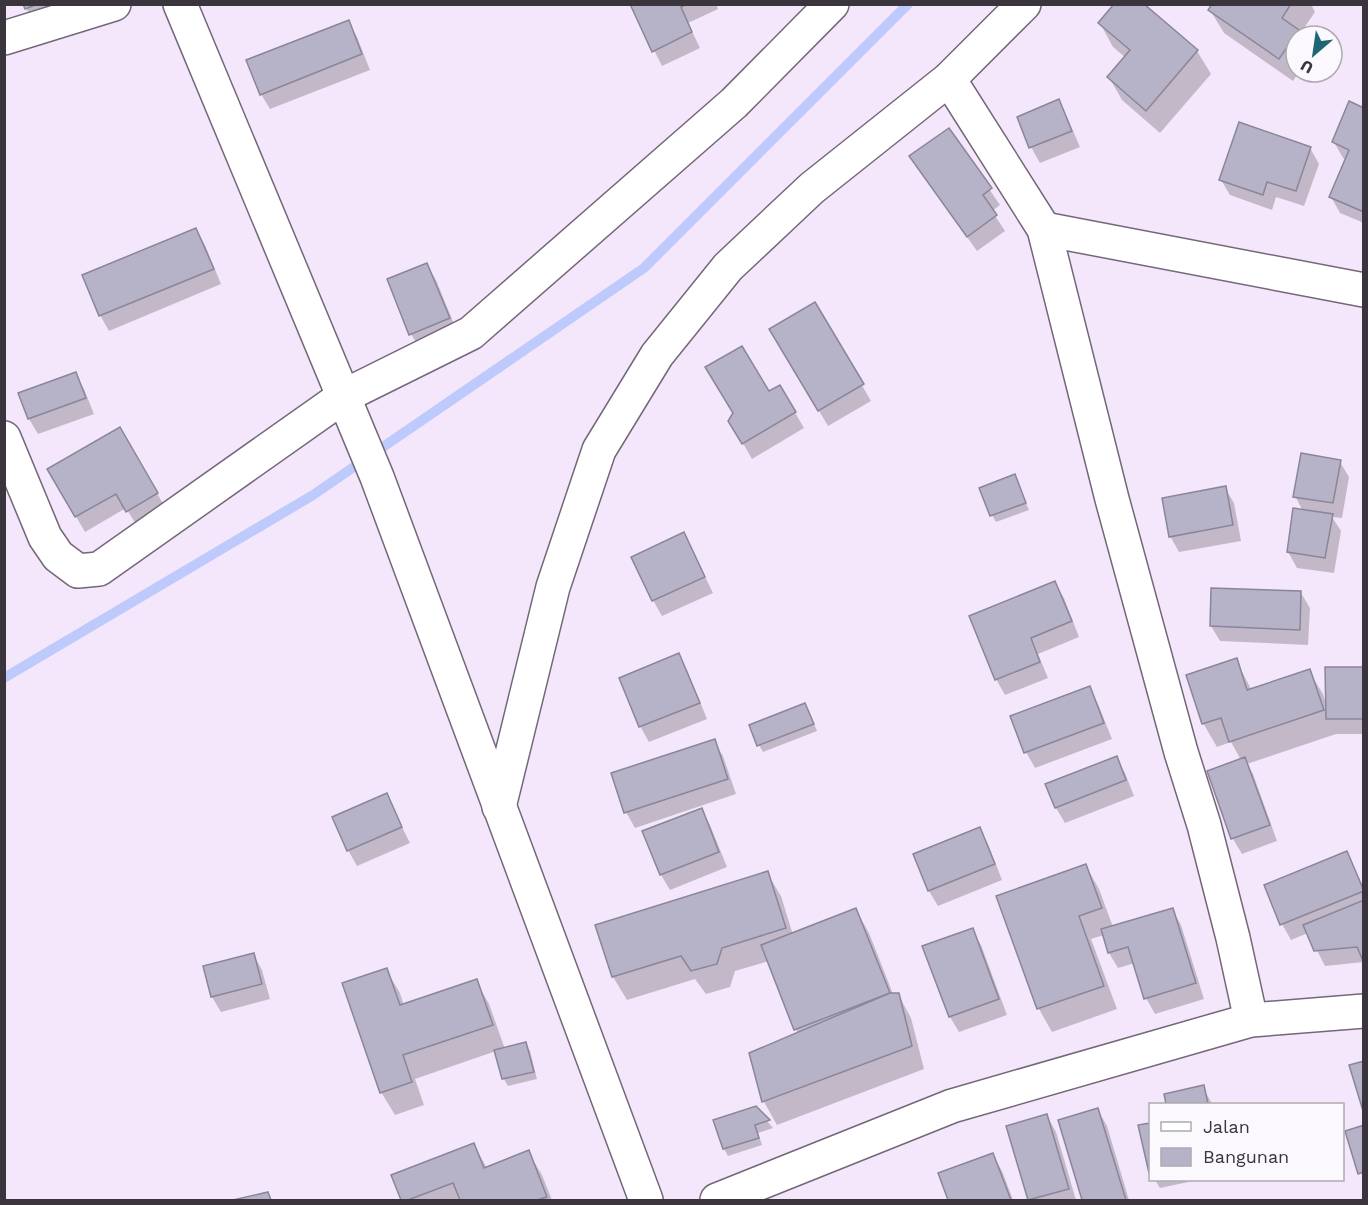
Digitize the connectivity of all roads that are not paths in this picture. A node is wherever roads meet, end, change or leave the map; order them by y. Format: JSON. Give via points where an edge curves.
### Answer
{"nodes":[{"id":1,"x":114,"y":4,"type":"edge"},
{"id":2,"x":180,"y":4,"type":"edge"},
{"id":3,"x":832,"y":4,"type":"edge"},
{"id":4,"x":1024,"y":4,"type":"edge"},
{"id":5,"x":4,"y":38,"type":"edge"},
{"id":6,"x":949,"y":79,"type":"junction"},
{"id":7,"x":1044,"y":229,"type":"junction"},
{"id":8,"x":1364,"y":290,"type":"edge"},
{"id":9,"x":350,"y":409,"type":"junction"},
{"id":10,"x":4,"y":438,"type":"edge"},
{"id":11,"x":500,"y":807,"type":"junction"},
{"id":12,"x":1364,"y":1011,"type":"edge"},
{"id":13,"x":1251,"y":1020,"type":"junction"},
{"id":14,"x":646,"y":1200,"type":"edge"},
{"id":15,"x":717,"y":1200,"type":"edge"}],
"edges":[{"from":1,"to":5,"type":"street"},
{"from":2,"to":9,"type":"street"},
{"from":3,"to":9,"type":"street","via":[[734,103],[471,333]]},
{"from":4,"to":6,"type":"street"},
{"from":6,"to":7,"type":"street"},
{"from":6,"to":11,"type":"street","via":[[812,188],[728,267],[657,355],[598,450],[553,587]]},
{"from":7,"to":8,"type":"street"},
{"from":7,"to":13,"type":"street","via":[[1112,499],[1204,825]]},
{"from":9,"to":10,"type":"street","via":[[99,569],[78,571],[58,556],[45,537]]},
{"from":9,"to":11,"type":"street"},
{"from":11,"to":14,"type":"street"},
{"from":12,"to":13,"type":"street"},
{"from":13,"to":15,"type":"street","via":[[952,1106]]}]}
